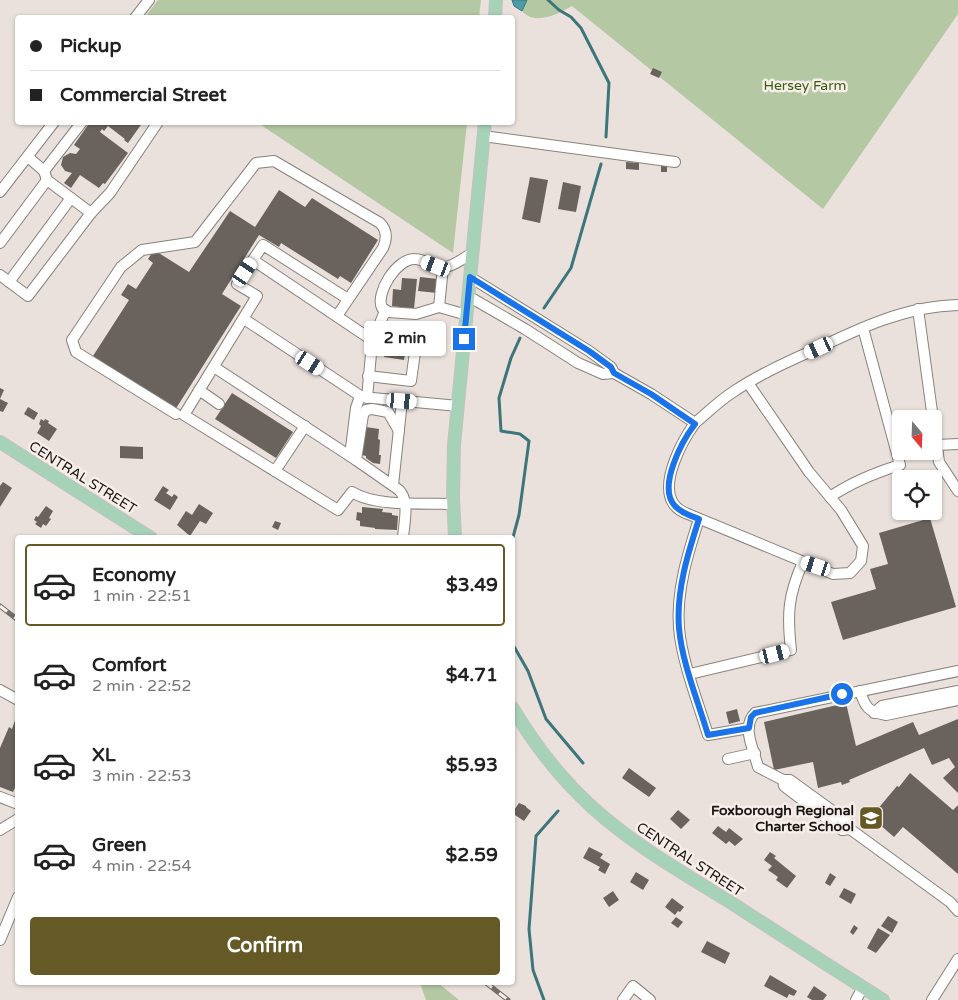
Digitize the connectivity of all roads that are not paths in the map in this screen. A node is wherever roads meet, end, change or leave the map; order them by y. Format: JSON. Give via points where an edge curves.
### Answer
{"nodes":[{"id":1,"x":149,"y":0,"type":"edge"},
{"id":2,"x":496,"y":0,"type":"edge"},
{"id":3,"x":137,"y":15,"type":"edge"},
{"id":4,"x":495,"y":15,"type":"edge"},
{"id":5,"x":52,"y":125,"type":"edge"},
{"id":6,"x":80,"y":125,"type":"edge"},
{"id":7,"x":156,"y":125,"type":"edge"},
{"id":8,"x":484,"y":125,"type":"edge"},
{"id":9,"x":483,"y":136,"type":"junction"},
{"id":10,"x":28,"y":157,"type":"junction"},
{"id":11,"x":675,"y":162,"type":"dead end"},
{"id":12,"x":45,"y":176,"type":"junction"},
{"id":13,"x":0,"y":192,"type":"edge"},
{"id":14,"x":71,"y":198,"type":"junction"},
{"id":15,"x":91,"y":213,"type":"junction"},
{"id":16,"x":0,"y":243,"type":"edge"},
{"id":17,"x":472,"y":253,"type":"junction"},
{"id":18,"x":253,"y":260,"type":"junction"},
{"id":19,"x":443,"y":267,"type":"junction"},
{"id":20,"x":0,"y":275,"type":"edge"},
{"id":21,"x":470,"y":277,"type":"junction"},
{"id":22,"x":9,"y":282,"type":"junction"},
{"id":23,"x":468,"y":296,"type":"junction"},
{"id":24,"x":348,"y":299,"type":"junction"},
{"id":25,"x":958,"y":305,"type":"edge"},
{"id":26,"x":438,"y":307,"type":"junction"},
{"id":27,"x":918,"y":309,"type":"junction"},
{"id":28,"x":385,"y":311,"type":"junction"},
{"id":29,"x":467,"y":315,"type":"junction"},
{"id":30,"x":337,"y":316,"type":"junction"},
{"id":31,"x":244,"y":319,"type":"junction"},
{"id":32,"x":863,"y":328,"type":"junction"},
{"id":33,"x":372,"y":340,"type":"junction"},
{"id":34,"x":572,"y":340,"type":"junction"},
{"id":35,"x":563,"y":354,"type":"junction"},
{"id":36,"x":214,"y":367,"type":"junction"},
{"id":37,"x":614,"y":373,"type":"junction"},
{"id":38,"x":368,"y":376,"type":"junction"},
{"id":39,"x":748,"y":383,"type":"junction"},
{"id":40,"x":199,"y":390,"type":"junction"},
{"id":41,"x":363,"y":397,"type":"junction"},
{"id":42,"x":402,"y":401,"type":"junction"},
{"id":43,"x":219,"y":404,"type":"dead end"},
{"id":44,"x":458,"y":406,"type":"junction"},
{"id":45,"x":932,"y":410,"type":"edge"},
{"id":46,"x":176,"y":414,"type":"dead end"},
{"id":47,"x":695,"y":424,"type":"junction"},
{"id":48,"x":305,"y":426,"type":"junction"},
{"id":49,"x":399,"y":431,"type":"junction"},
{"id":50,"x":0,"y":442,"type":"edge"},
{"id":51,"x":958,"y":444,"type":"edge"},
{"id":52,"x":942,"y":445,"type":"edge"},
{"id":53,"x":353,"y":458,"type":"junction"},
{"id":54,"x":939,"y":460,"type":"edge"},
{"id":55,"x":275,"y":471,"type":"junction"},
{"id":56,"x":393,"y":485,"type":"junction"},
{"id":57,"x":958,"y":491,"type":"edge"},
{"id":58,"x":830,"y":497,"type":"junction"},
{"id":59,"x":405,"y":503,"type":"junction"},
{"id":60,"x":453,"y":504,"type":"junction"},
{"id":61,"x":699,"y":519,"type":"junction"},
{"id":62,"x":145,"y":535,"type":"edge"},
{"id":63,"x":403,"y":535,"type":"edge"},
{"id":64,"x":455,"y":535,"type":"edge"},
{"id":65,"x":803,"y":562,"type":"junction"},
{"id":66,"x":958,"y":671,"type":"edge"},
{"id":67,"x":690,"y":674,"type":"junction"},
{"id":68,"x":0,"y":690,"type":"edge"},
{"id":69,"x":860,"y":691,"type":"junction"},
{"id":70,"x":958,"y":691,"type":"edge"},
{"id":71,"x":15,"y":698,"type":"edge"},
{"id":72,"x":958,"y":700,"type":"edge"},
{"id":73,"x":515,"y":712,"type":"edge"},
{"id":74,"x":874,"y":713,"type":"junction"},
{"id":75,"x":749,"y":728,"type":"junction"},
{"id":76,"x":754,"y":753,"type":"junction"},
{"id":77,"x":728,"y":759,"type":"dead end"},
{"id":78,"x":0,"y":797,"type":"edge"},
{"id":79,"x":15,"y":803,"type":"edge"},
{"id":80,"x":15,"y":821,"type":"edge"},
{"id":81,"x":0,"y":830,"type":"edge"},
{"id":82,"x":15,"y":904,"type":"edge"},
{"id":83,"x":958,"y":911,"type":"edge"},
{"id":84,"x":0,"y":940,"type":"edge"},
{"id":85,"x":958,"y":959,"type":"edge"},
{"id":86,"x":863,"y":987,"type":"junction"},
{"id":87,"x":623,"y":1000,"type":"edge"},
{"id":88,"x":650,"y":1000,"type":"edge"},
{"id":89,"x":856,"y":1000,"type":"edge"},
{"id":90,"x":883,"y":1000,"type":"edge"},
{"id":91,"x":932,"y":1000,"type":"edge"}],
"edges":[{"from":1,"to":3,"type":"street"},
{"from":2,"to":4,"type":"main road"},
{"from":5,"to":10,"type":"street"},
{"from":6,"to":12,"type":"street"},
{"from":7,"to":15,"type":"street","via":[[110,193]]},
{"from":8,"to":9,"type":"main road"},
{"from":9,"to":11,"type":"street"},
{"from":9,"to":17,"type":"main road"},
{"from":10,"to":12,"type":"street"},
{"from":10,"to":13,"type":"street"},
{"from":12,"to":14,"type":"street"},
{"from":12,"to":16,"type":"street"},
{"from":14,"to":15,"type":"street"},
{"from":14,"to":22,"type":"street"},
{"from":15,"to":22,"type":"street","via":[[28,296]]},
{"from":17,"to":19,"type":"street"},
{"from":17,"to":21,"type":"main road"},
{"from":18,"to":24,"type":"street","via":[[263,245]]},
{"from":18,"to":30,"type":"street"},
{"from":18,"to":31,"type":"street","via":[[238,284],[257,296]]},
{"from":19,"to":26,"type":"street"},
{"from":19,"to":28,"type":"street","via":[[416,259],[400,264],[381,292],[381,305]]},
{"from":20,"to":22,"type":"street"},
{"from":21,"to":23,"type":"main road"},
{"from":21,"to":34,"type":"street"},
{"from":23,"to":29,"type":"main road"},
{"from":23,"to":35,"type":"street"},
{"from":24,"to":30,"type":"street"},
{"from":24,"to":46,"type":"street","via":[[383,248],[386,239],[383,226],[274,161],[256,163],[195,242],[142,250],[121,267],[72,340],[76,352]]},
{"from":25,"to":27,"type":"street"},
{"from":26,"to":28,"type":"street","via":[[416,314]]},
{"from":26,"to":29,"type":"street"},
{"from":27,"to":32,"type":"street"},
{"from":27,"to":45,"type":"street"},
{"from":28,"to":33,"type":"street"},
{"from":29,"to":44,"type":"main road"},
{"from":30,"to":33,"type":"street"},
{"from":31,"to":36,"type":"street"},
{"from":31,"to":41,"type":"street"},
{"from":32,"to":39,"type":"street"},
{"from":32,"to":58,"type":"street","via":[[900,465],[873,473]]},
{"from":33,"to":38,"type":"street"},
{"from":33,"to":38,"type":"street","via":[[416,346],[410,381]]},
{"from":34,"to":35,"type":"street"},
{"from":34,"to":37,"type":"street","via":[[605,362]]},
{"from":35,"to":37,"type":"street","via":[[592,371]]},
{"from":36,"to":40,"type":"street"},
{"from":36,"to":48,"type":"street"},
{"from":37,"to":47,"type":"street"},
{"from":38,"to":41,"type":"street"},
{"from":39,"to":47,"type":"street","via":[[724,398]]},
{"from":39,"to":58,"type":"street"},
{"from":40,"to":43,"type":"street"},
{"from":40,"to":55,"type":"street","via":[[184,415]]},
{"from":41,"to":42,"type":"street"},
{"from":41,"to":53,"type":"street","via":[[356,408]]},
{"from":42,"to":44,"type":"street"},
{"from":42,"to":49,"type":"street"},
{"from":44,"to":60,"type":"main road"},
{"from":47,"to":61,"type":"street","via":[[681,446],[669,490],[677,508]]},
{"from":48,"to":53,"type":"street"},
{"from":48,"to":55,"type":"street"},
{"from":49,"to":53,"type":"street","via":[[388,412],[366,410],[362,415]]},
{"from":49,"to":56,"type":"street"},
{"from":50,"to":62,"type":"main road","name":"CENTRAL STREET"},
{"from":51,"to":52,"type":"street"},
{"from":53,"to":56,"type":"street"},
{"from":54,"to":57,"type":"street"},
{"from":55,"to":59,"type":"street","via":[[338,510],[352,492],[370,500]]},
{"from":56,"to":59,"type":"street"},
{"from":58,"to":65,"type":"street","via":[[863,546],[861,561],[850,573],[833,574]]},
{"from":59,"to":60,"type":"street"},
{"from":59,"to":63,"type":"street"},
{"from":60,"to":64,"type":"main road"},
{"from":61,"to":65,"type":"street"},
{"from":61,"to":67,"type":"street","via":[[685,567],[680,602],[679,627]]},
{"from":65,"to":67,"type":"street","via":[[788,611],[791,650]]},
{"from":66,"to":69,"type":"street"},
{"from":67,"to":75,"type":"street","via":[[708,735]]},
{"from":68,"to":71,"type":"street"},
{"from":69,"to":74,"type":"street","via":[[864,703]]},
{"from":69,"to":75,"type":"street","via":[[755,713]]},
{"from":70,"to":74,"type":"street","via":[[882,706]]},
{"from":72,"to":74,"type":"street","via":[[886,715]]},
{"from":73,"to":86,"type":"main road","name":"CENTRAL STREET","via":[[565,780],[617,828]]},
{"from":75,"to":76,"type":"street"},
{"from":76,"to":77,"type":"street"},
{"from":76,"to":83,"type":"street","via":[[758,767],[783,780],[790,780],[848,822],[850,829]]},
{"from":78,"to":79,"type":"street"},
{"from":80,"to":81,"type":"street"},
{"from":82,"to":84,"type":"street"},
{"from":85,"to":91,"type":"street"},
{"from":86,"to":89,"type":"street"},
{"from":86,"to":90,"type":"main road","name":"CENTRAL STREET"},
{"from":87,"to":88,"type":"street","via":[[633,986]]}]}
